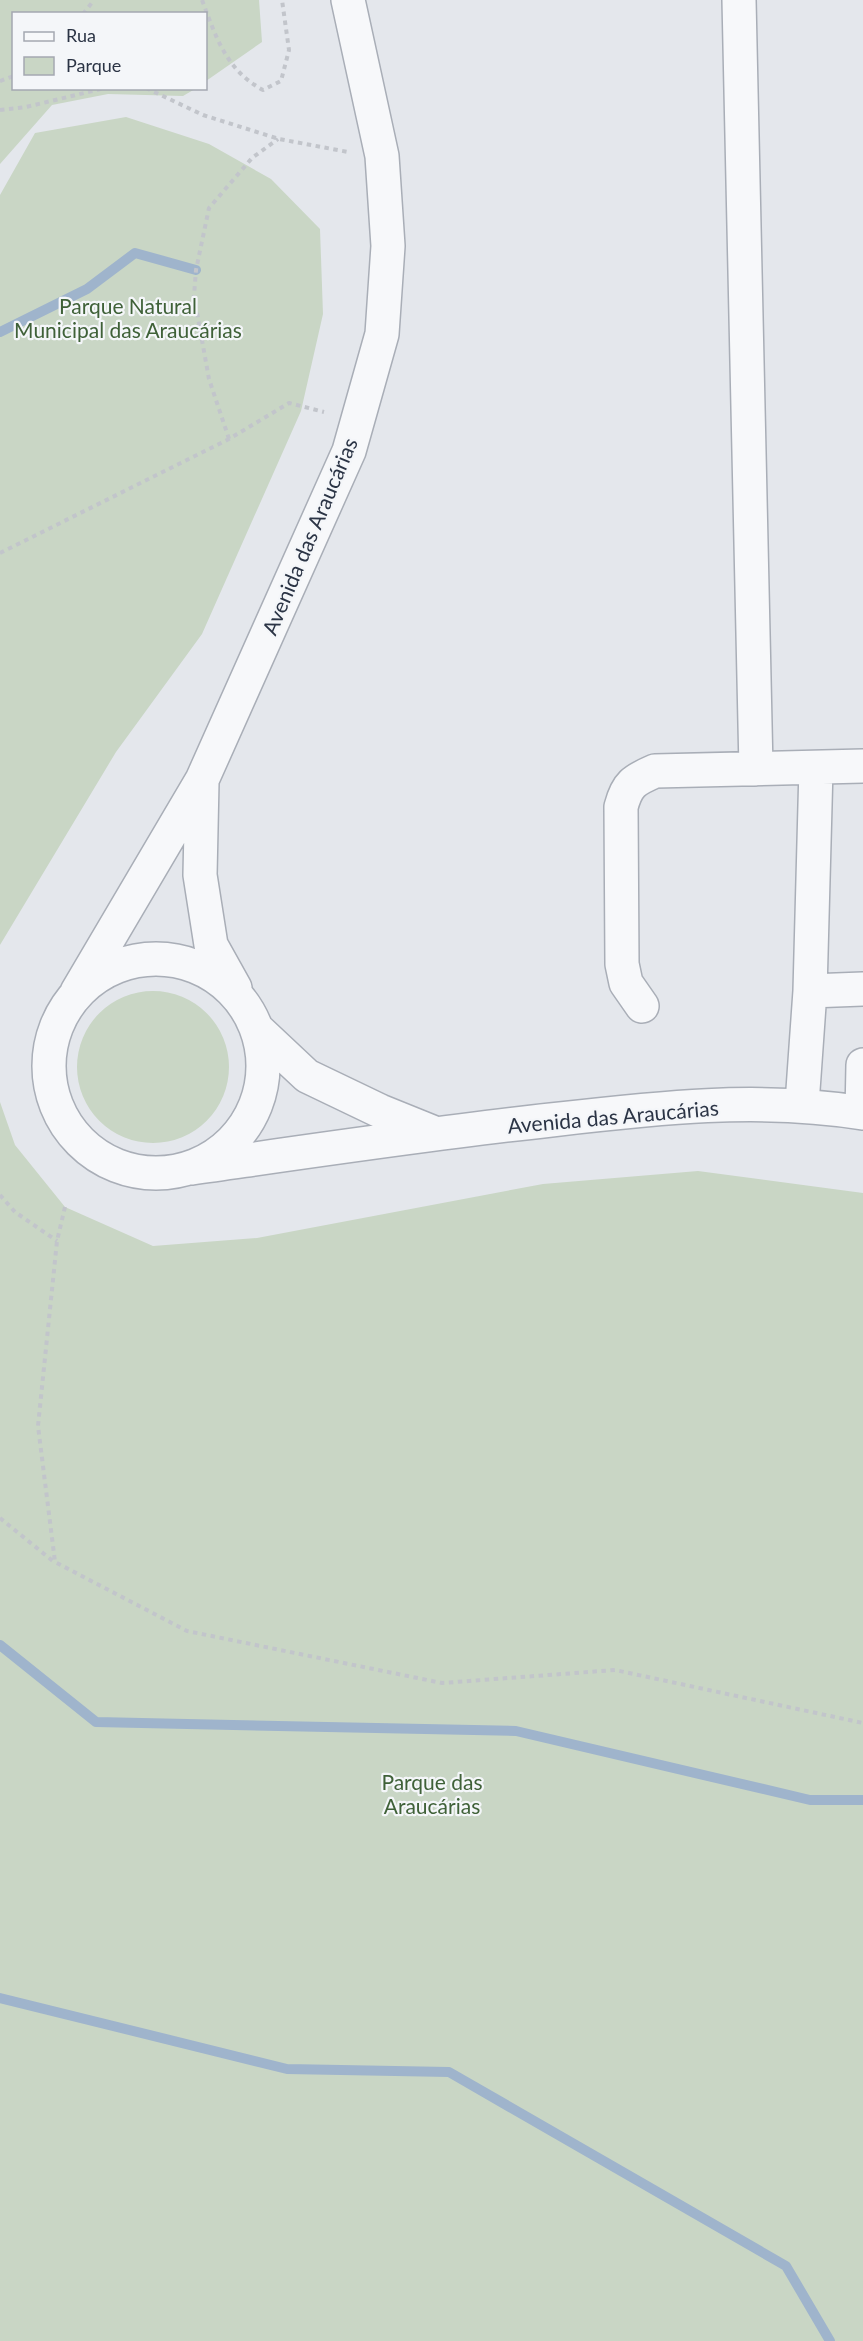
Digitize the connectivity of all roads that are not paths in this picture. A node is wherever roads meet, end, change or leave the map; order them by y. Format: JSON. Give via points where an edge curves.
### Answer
{"nodes":[{"id":1,"x":348,"y":0,"type":"edge"},
{"id":2,"x":739,"y":0,"type":"edge"},
{"id":3,"x":863,"y":766,"type":"edge"},
{"id":4,"x":816,"y":768,"type":"junction"},
{"id":5,"x":756,"y":769,"type":"junction"},
{"id":6,"x":202,"y":780,"type":"junction"},
{"id":7,"x":863,"y":989,"type":"edge"},
{"id":8,"x":810,"y":991,"type":"junction"},
{"id":9,"x":77,"y":992,"type":"junction"},
{"id":10,"x":241,"y":1000,"type":"junction"},
{"id":11,"x":642,"y":1006,"type":"dead end"},
{"id":12,"x":258,"y":1030,"type":"junction"},
{"id":13,"x":863,"y":1065,"type":"edge"},
{"id":14,"x":802,"y":1104,"type":"junction"},
{"id":15,"x":862,"y":1113,"type":"edge"},
{"id":16,"x":434,"y":1133,"type":"junction"},
{"id":17,"x":192,"y":1168,"type":"junction"}],
"edges":[{"from":1,"to":6,"type":"street","name":"Avenida das Araucárias","via":[[382,156],[388,246],[382,334],[349,451]]},
{"from":2,"to":5,"type":"street"},
{"from":3,"to":4,"type":"street"},
{"from":4,"to":5,"type":"street"},
{"from":4,"to":8,"type":"street"},
{"from":5,"to":11,"type":"street","via":[[655,771],[625,790],[621,807],[622,964],[626,983]]},
{"from":6,"to":9,"type":"street","name":"Avenida das Araucárias"},
{"from":6,"to":10,"type":"street","name":"Avenida das Araucárias","via":[[200,875],[211,945]]},
{"from":7,"to":8,"type":"street"},
{"from":8,"to":14,"type":"street"},
{"from":9,"to":10,"type":"street","name":"Avenida das Araucárias","via":[[107,970],[133,961],[180,960],[214,975]]},
{"from":9,"to":17,"type":"street","name":"Avenida das Araucárias","via":[[57,1023],[49,1059],[53,1096],[70,1130],[94,1154],[125,1169],[158,1174]]},
{"from":10,"to":12,"type":"street","name":"Avenida das Araucárias"},
{"from":12,"to":16,"type":"street","name":"Avenida das Araucárias","via":[[307,1076]]},
{"from":12,"to":17,"type":"street","name":"Avenida das Araucárias","via":[[264,1063],[259,1097],[244,1128],[221,1152]]},
{"from":13,"to":15,"type":"street"},
{"from":14,"to":15,"type":"street","name":"Avenida das Araucárias"},
{"from":14,"to":16,"type":"street","name":"Avenida das Araucárias","via":[[672,1106]]},
{"from":16,"to":17,"type":"street","name":"Avenida das Araucárias"}]}
